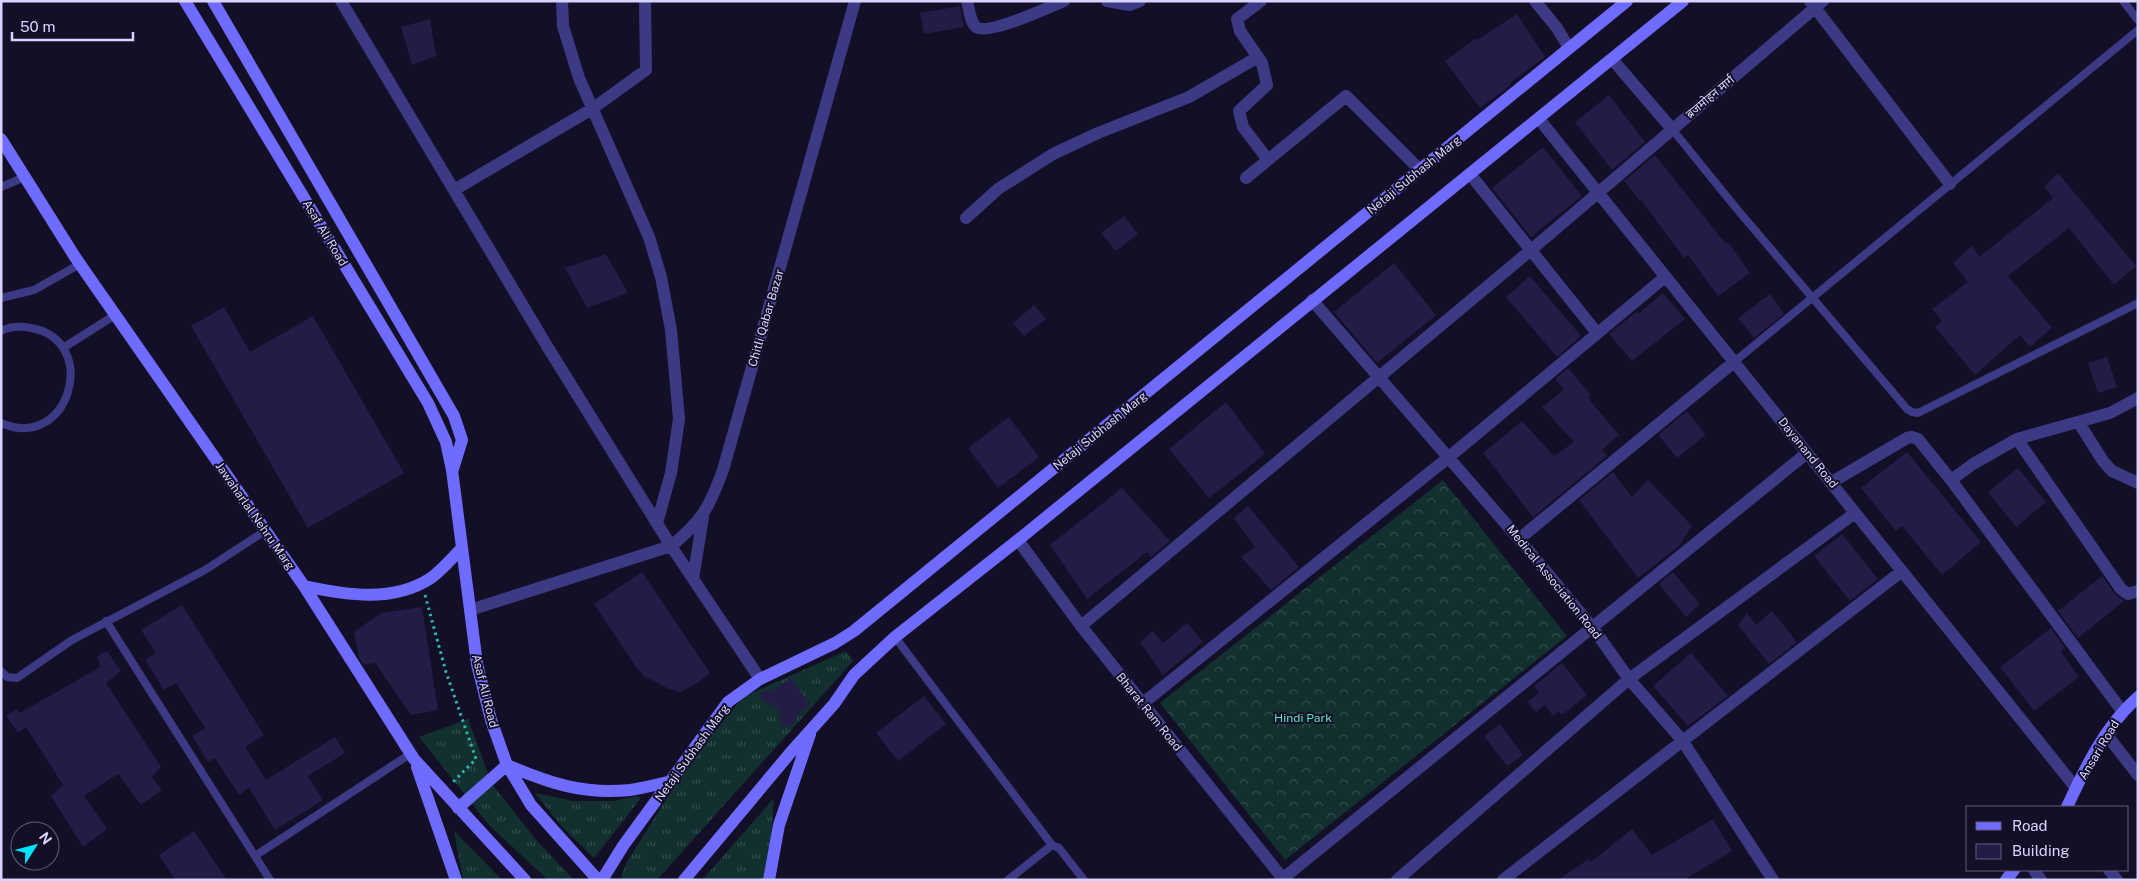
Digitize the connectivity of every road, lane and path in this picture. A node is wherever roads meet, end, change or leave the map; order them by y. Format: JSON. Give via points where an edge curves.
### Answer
{"nodes":[{"id":1,"x":184,"y":1,"type":"edge"},
{"id":2,"x":213,"y":1,"type":"edge"},
{"id":3,"x":340,"y":1,"type":"edge"},
{"id":4,"x":562,"y":1,"type":"edge"},
{"id":5,"x":645,"y":1,"type":"edge"},
{"id":6,"x":855,"y":1,"type":"edge"},
{"id":7,"x":967,"y":1,"type":"edge"},
{"id":8,"x":1064,"y":1,"type":"edge"},
{"id":9,"x":1107,"y":1,"type":"edge"},
{"id":10,"x":1140,"y":1,"type":"edge"},
{"id":11,"x":1261,"y":1,"type":"edge"},
{"id":12,"x":1535,"y":1,"type":"edge"},
{"id":13,"x":1627,"y":1,"type":"edge"},
{"id":14,"x":1683,"y":1,"type":"edge"},
{"id":15,"x":2123,"y":1,"type":"edge"},
{"id":16,"x":1816,"y":4,"type":"edge"},
{"id":17,"x":2138,"y":20,"type":"edge"},
{"id":18,"x":2138,"y":30,"type":"edge"},
{"id":19,"x":1569,"y":48,"type":"junction"},
{"id":20,"x":1258,"y":57,"type":"junction"},
{"id":21,"x":1612,"y":59,"type":"junction"},
{"id":22,"x":592,"y":108,"type":"junction"},
{"id":23,"x":1539,"y":119,"type":"junction"},
{"id":24,"x":1672,"y":129,"type":"junction"},
{"id":25,"x":1,"y":139,"type":"edge"},
{"id":26,"x":1268,"y":160,"type":"junction"},
{"id":27,"x":1420,"y":170,"type":"junction"},
{"id":28,"x":1470,"y":174,"type":"junction"},
{"id":29,"x":25,"y":177,"type":"junction"},
{"id":30,"x":1246,"y":178,"type":"dead end"},
{"id":31,"x":1950,"y":184,"type":"junction"},
{"id":32,"x":1,"y":187,"type":"edge"},
{"id":33,"x":454,"y":190,"type":"junction"},
{"id":34,"x":1598,"y":192,"type":"junction"},
{"id":35,"x":966,"y":218,"type":"dead end"},
{"id":36,"x":1531,"y":250,"type":"junction"},
{"id":37,"x":80,"y":264,"type":"junction"},
{"id":38,"x":1666,"y":277,"type":"junction"},
{"id":39,"x":1813,"y":297,"type":"junction"},
{"id":40,"x":1,"y":298,"type":"edge"},
{"id":41,"x":1312,"y":300,"type":"junction"},
{"id":42,"x":2138,"y":303,"type":"edge"},
{"id":43,"x":115,"y":315,"type":"junction"},
{"id":44,"x":1,"y":331,"type":"edge"},
{"id":45,"x":1597,"y":333,"type":"junction"},
{"id":46,"x":63,"y":348,"type":"junction"},
{"id":47,"x":1734,"y":362,"type":"junction"},
{"id":48,"x":1379,"y":376,"type":"junction"},
{"id":49,"x":2138,"y":398,"type":"edge"},
{"id":50,"x":1,"y":423,"type":"edge"},
{"id":51,"x":2079,"y":423,"type":"junction"},
{"id":52,"x":2017,"y":439,"type":"junction"},
{"id":53,"x":1806,"y":453,"type":"junction"},
{"id":54,"x":1449,"y":457,"type":"junction"},
{"id":55,"x":452,"y":470,"type":"junction"},
{"id":56,"x":1951,"y":480,"type":"junction"},
{"id":57,"x":1832,"y":482,"type":"junction"},
{"id":58,"x":2138,"y":483,"type":"edge"},
{"id":59,"x":1855,"y":513,"type":"junction"},
{"id":60,"x":704,"y":515,"type":"junction"},
{"id":61,"x":657,"y":523,"type":"junction"},
{"id":62,"x":265,"y":531,"type":"junction"},
{"id":63,"x":1519,"y":539,"type":"junction"},
{"id":64,"x":1018,"y":540,"type":"junction"},
{"id":65,"x":671,"y":546,"type":"junction"},
{"id":66,"x":462,"y":548,"type":"junction"},
{"id":67,"x":1902,"y":571,"type":"junction"},
{"id":68,"x":693,"y":579,"type":"junction"},
{"id":69,"x":421,"y":583,"type":"junction"},
{"id":70,"x":304,"y":586,"type":"junction"},
{"id":71,"x":2138,"y":591,"type":"edge"},
{"id":72,"x":470,"y":610,"type":"junction"},
{"id":73,"x":106,"y":621,"type":"junction"},
{"id":74,"x":1080,"y":626,"type":"junction"},
{"id":75,"x":1593,"y":628,"type":"junction"},
{"id":76,"x":895,"y":637,"type":"junction"},
{"id":77,"x":1,"y":671,"type":"edge"},
{"id":78,"x":4,"y":679,"type":"edge"},
{"id":79,"x":760,"y":679,"type":"junction"},
{"id":80,"x":1630,"y":679,"type":"junction"},
{"id":81,"x":2138,"y":697,"type":"edge"},
{"id":82,"x":1142,"y":704,"type":"junction"},
{"id":83,"x":2122,"y":711,"type":"junction"},
{"id":84,"x":812,"y":729,"type":"junction"},
{"id":85,"x":2106,"y":734,"type":"junction"},
{"id":86,"x":1682,"y":740,"type":"junction"},
{"id":87,"x":412,"y":756,"type":"junction"},
{"id":88,"x":507,"y":765,"type":"junction"},
{"id":89,"x":2138,"y":775,"type":"edge"},
{"id":90,"x":672,"y":780,"type":"junction"},
{"id":91,"x":2076,"y":788,"type":"junction"},
{"id":92,"x":443,"y":791,"type":"junction"},
{"id":93,"x":2067,"y":806,"type":"edge"},
{"id":94,"x":458,"y":808,"type":"junction"},
{"id":95,"x":1052,"y":845,"type":"junction"},
{"id":96,"x":255,"y":856,"type":"junction"},
{"id":97,"x":1283,"y":879,"type":"edge"},
{"id":98,"x":1770,"y":879,"type":"edge"},
{"id":99,"x":270,"y":880,"type":"edge"},
{"id":100,"x":456,"y":880,"type":"edge"},
{"id":101,"x":525,"y":880,"type":"edge"},
{"id":102,"x":598,"y":880,"type":"edge"},
{"id":103,"x":602,"y":880,"type":"edge"},
{"id":104,"x":684,"y":880,"type":"edge"},
{"id":105,"x":769,"y":880,"type":"edge"},
{"id":106,"x":1008,"y":880,"type":"edge"},
{"id":107,"x":1084,"y":880,"type":"edge"},
{"id":108,"x":1397,"y":880,"type":"edge"},
{"id":109,"x":1503,"y":880,"type":"edge"}],
"edges":[{"from":1,"to":55,"type":"main road","name":"Asaf Ali Road","via":[[428,403],[446,442]]},
{"from":2,"to":55,"type":"main road","name":"Asaf Ali Road","via":[[454,416],[462,440]]},
{"from":3,"to":33,"type":"street"},
{"from":4,"to":22,"type":"street","via":[[563,26]]},
{"from":5,"to":22,"type":"street","via":[[646,70]]},
{"from":6,"to":60,"type":"street","name":"Chitli Qabar Bazar","via":[[723,470]]},
{"from":7,"to":8,"type":"street","via":[[973,23],[984,30]]},
{"from":9,"to":10,"type":"street","via":[[1129,5]]},
{"from":11,"to":20,"type":"street","via":[[1237,20],[1240,31]]},
{"from":12,"to":19,"type":"street"},
{"from":13,"to":19,"type":"main road","name":"Netaji Subhash Marg"},
{"from":14,"to":21,"type":"main road"},
{"from":15,"to":17,"type":"lane"},
{"from":16,"to":24,"type":"street","name":"ब्रजमोहन मार्ग"},
{"from":16,"to":31,"type":"street"},
{"from":18,"to":31,"type":"lane"},
{"from":19,"to":27,"type":"main road","name":"Netaji Subhash Marg"},
{"from":20,"to":26,"type":"street","via":[[1267,85],[1239,111],[1242,127]]},
{"from":20,"to":35,"type":"street","via":[[1189,97],[1053,154],[998,189]]},
{"from":21,"to":23,"type":"main road"},
{"from":21,"to":24,"type":"street"},
{"from":22,"to":33,"type":"street"},
{"from":22,"to":61,"type":"street","via":[[649,237],[671,330],[679,419],[671,473]]},
{"from":23,"to":28,"type":"main road"},
{"from":23,"to":34,"type":"street","name":"Dayanand Road"},
{"from":24,"to":34,"type":"street","name":"ब्रजमोहन मार्ग"},
{"from":24,"to":39,"type":"lane"},
{"from":25,"to":29,"type":"main road","name":"Jawaharlal Nehru Marg"},
{"from":26,"to":27,"type":"street","via":[[1346,96]]},
{"from":26,"to":30,"type":"street"},
{"from":27,"to":79,"type":"main road","name":"Netaji Subhash Marg","via":[[854,631]]},
{"from":28,"to":36,"type":"street"},
{"from":28,"to":41,"type":"main road"},
{"from":29,"to":32,"type":"lane"},
{"from":29,"to":37,"type":"main road","name":"Jawaharlal Nehru Marg"},
{"from":31,"to":39,"type":"lane"},
{"from":33,"to":61,"type":"street"},
{"from":34,"to":36,"type":"street","name":"ब्रजमोहन मार्ग"},
{"from":34,"to":38,"type":"street","name":"Dayanand Road"},
{"from":36,"to":45,"type":"street"},
{"from":36,"to":48,"type":"street","name":"ब्रजमोहन मार्ग"},
{"from":37,"to":40,"type":"lane","via":[[34,290]]},
{"from":37,"to":43,"type":"main road","name":"Jawaharlal Nehru Marg"},
{"from":38,"to":45,"type":"street"},
{"from":38,"to":47,"type":"street","name":"Dayanand Road"},
{"from":39,"to":42,"type":"lane","via":[[1907,409],[1918,413]]},
{"from":39,"to":47,"type":"lane"},
{"from":41,"to":48,"type":"street","name":"Medical Association Road"},
{"from":41,"to":64,"type":"main road"},
{"from":43,"to":46,"type":"lane"},
{"from":43,"to":62,"type":"main road","name":"Jawaharlal Nehru Marg"},
{"from":44,"to":46,"type":"lane","via":[[21,326],[37,329],[52,336]]},
{"from":45,"to":54,"type":"street"},
{"from":46,"to":50,"type":"lane","via":[[70,364],[72,382],[68,398],[58,413],[44,423],[27,428]]},
{"from":47,"to":53,"type":"street","name":"Dayanand Road"},
{"from":47,"to":63,"type":"street"},
{"from":48,"to":54,"type":"street","name":"Medical Association Road"},
{"from":48,"to":74,"type":"street","name":"ब्रजमोहन मार्ग"},
{"from":49,"to":51,"type":"street","via":[[2110,413]]},
{"from":51,"to":52,"type":"street"},
{"from":51,"to":58,"type":"street","via":[[2112,471]]},
{"from":52,"to":56,"type":"street"},
{"from":52,"to":71,"type":"street","via":[[2121,588],[2128,594]]},
{"from":53,"to":57,"type":"street","name":"Dayanand Road"},
{"from":53,"to":75,"type":"street"},
{"from":54,"to":63,"type":"street","name":"Medical Association Road"},
{"from":54,"to":82,"type":"street"},
{"from":55,"to":66,"type":"main road","name":"Asaf Ali Road"},
{"from":56,"to":57,"type":"street","via":[[1918,439],[1912,437]]},
{"from":56,"to":83,"type":"street"},
{"from":57,"to":59,"type":"street","name":"Dayanand Road"},
{"from":59,"to":67,"type":"street","name":"Dayanand Road"},
{"from":59,"to":80,"type":"street"},
{"from":60,"to":65,"type":"street","name":"Chitli Qabar Bazar"},
{"from":60,"to":68,"type":"street"},
{"from":61,"to":65,"type":"street"},
{"from":62,"to":70,"type":"main road","name":"Jawaharlal Nehru Marg"},
{"from":62,"to":73,"type":"lane","via":[[205,570]]},
{"from":63,"to":75,"type":"street","name":"Medical Association Road"},
{"from":64,"to":74,"type":"street","name":"Bharat Ram Road"},
{"from":64,"to":76,"type":"main road"},
{"from":65,"to":68,"type":"street"},
{"from":65,"to":72,"type":"street","name":"Chitli Qabar Bazar"},
{"from":66,"to":69,"type":"main road","via":[[432,578]]},
{"from":66,"to":72,"type":"main road","name":"Asaf Ali Road"},
{"from":67,"to":86,"type":"street"},
{"from":67,"to":91,"type":"street","name":"Dayanand Road"},
{"from":68,"to":79,"type":"street"},
{"from":69,"to":70,"type":"main road","via":[[403,592],[372,595],[343,594]]},
{"from":69,"to":92,"type":"path","via":[[446,672],[476,759]]},
{"from":70,"to":87,"type":"main road","name":"Jawaharlal Nehru Marg"},
{"from":72,"to":88,"type":"main road","name":"Asaf Ali Road","via":[[477,664],[491,720]]},
{"from":73,"to":78,"type":"lane","via":[[16,678]]},
{"from":73,"to":96,"type":"lane"},
{"from":74,"to":82,"type":"street","name":"Bharat Ram Road"},
{"from":75,"to":80,"type":"street","name":"Medical Association Road"},
{"from":75,"to":97,"type":"street"},
{"from":76,"to":84,"type":"main road","via":[[854,675]]},
{"from":76,"to":95,"type":"lane"},
{"from":77,"to":78,"type":"lane"},
{"from":79,"to":90,"type":"main road","name":"Netaji Subhash Marg","via":[[728,702]]},
{"from":80,"to":86,"type":"street","name":"Medical Association Road"},
{"from":80,"to":108,"type":"street"},
{"from":81,"to":83,"type":"main road","name":"Ansari Road"},
{"from":82,"to":97,"type":"street","name":"Bharat Ram Road"},
{"from":83,"to":85,"type":"main road","name":"Ansari Road"},
{"from":84,"to":104,"type":"main road"},
{"from":84,"to":105,"type":"main road","via":[[779,825]]},
{"from":85,"to":89,"type":"street"},
{"from":85,"to":91,"type":"main road","name":"Ansari Road"},
{"from":86,"to":98,"type":"street","name":"Medical Association Road"},
{"from":86,"to":109,"type":"street"},
{"from":87,"to":92,"type":"main road","name":"Jawaharlal Nehru Marg"},
{"from":87,"to":96,"type":"lane"},
{"from":87,"to":100,"type":"main road"},
{"from":88,"to":90,"type":"main road","via":[[546,782],[588,790],[631,790]]},
{"from":88,"to":94,"type":"main road"},
{"from":88,"to":102,"type":"main road","name":"Asaf Ali Road","via":[[531,804]]},
{"from":90,"to":103,"type":"main road","name":"Netaji Subhash Marg"},
{"from":91,"to":93,"type":"main road","name":"Ansari Road"},
{"from":92,"to":94,"type":"main road","name":"Jawaharlal Nehru Marg"},
{"from":94,"to":101,"type":"main road","name":"Jawaharlal Nehru Marg"},
{"from":95,"to":106,"type":"lane"},
{"from":95,"to":107,"type":"lane","via":[[1059,848]]},
{"from":96,"to":99,"type":"lane"}]}
